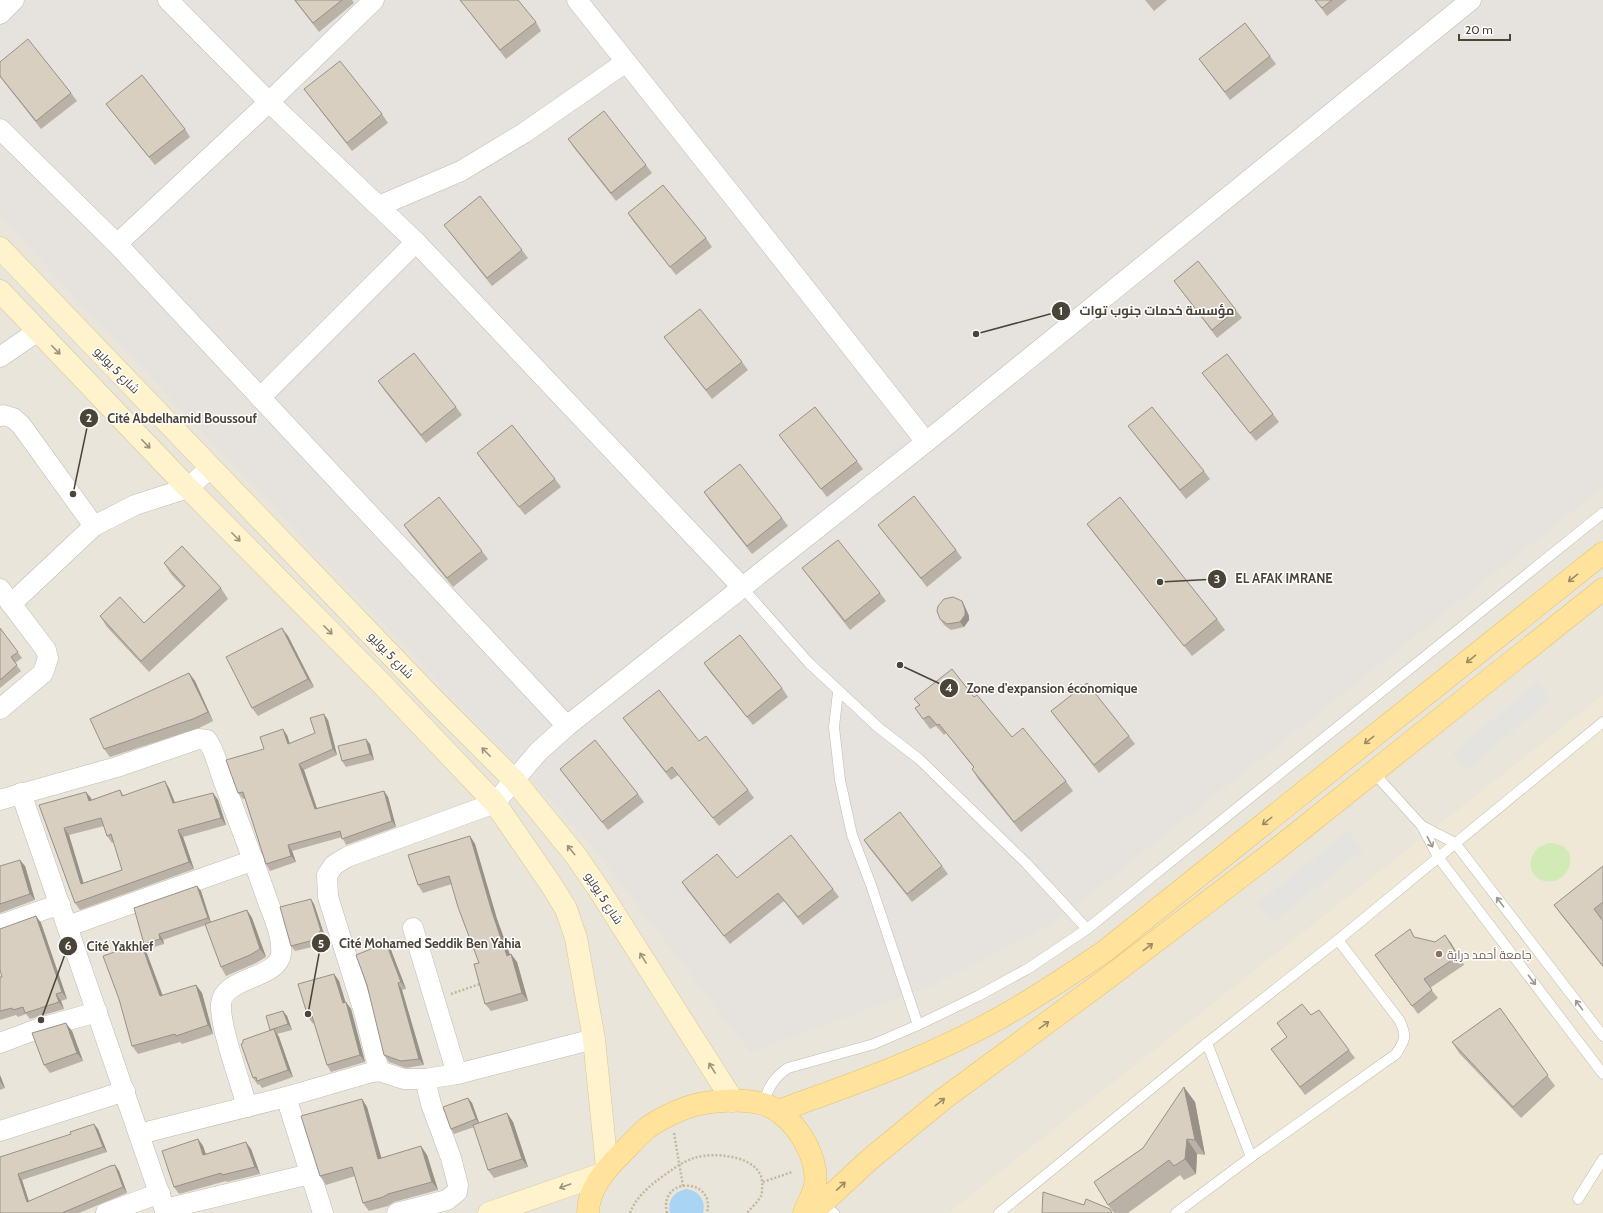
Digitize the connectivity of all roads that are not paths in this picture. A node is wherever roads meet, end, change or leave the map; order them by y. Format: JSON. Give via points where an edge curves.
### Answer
{"nodes":[{"id":1,"x":14,"y":0,"type":"edge"},
{"id":2,"x":168,"y":0,"type":"edge"},
{"id":3,"x":374,"y":0,"type":"edge"},
{"id":4,"x":576,"y":0,"type":"edge"},
{"id":5,"x":1471,"y":0,"type":"edge"},
{"id":6,"x":0,"y":14,"type":"edge"},
{"id":7,"x":626,"y":62,"type":"junction"},
{"id":8,"x":270,"y":102,"type":"junction"},
{"id":9,"x":0,"y":129,"type":"edge"},
{"id":10,"x":379,"y":206,"type":"junction"},
{"id":11,"x":416,"y":242,"type":"junction"},
{"id":12,"x":117,"y":244,"type":"junction"},
{"id":13,"x":0,"y":248,"type":"edge"},
{"id":14,"x":0,"y":292,"type":"edge"},
{"id":15,"x":38,"y":331,"type":"junction"},
{"id":16,"x":0,"y":357,"type":"edge"},
{"id":17,"x":260,"y":398,"type":"junction"},
{"id":18,"x":0,"y":416,"type":"edge"},
{"id":19,"x":926,"y":442,"type":"junction"},
{"id":20,"x":211,"y":467,"type":"junction"},
{"id":21,"x":188,"y":488,"type":"junction"},
{"id":22,"x":1603,"y":513,"type":"edge"},
{"id":23,"x":94,"y":526,"type":"junction"},
{"id":24,"x":1603,"y":553,"type":"edge"},
{"id":25,"x":742,"y":587,"type":"junction"},
{"id":26,"x":1603,"y":589,"type":"edge"},
{"id":27,"x":5,"y":597,"type":"edge"},
{"id":28,"x":838,"y":692,"type":"junction"},
{"id":29,"x":0,"y":709,"type":"edge"},
{"id":30,"x":1603,"y":722,"type":"edge"},
{"id":31,"x":567,"y":726,"type":"junction"},
{"id":32,"x":1373,"y":772,"type":"junction"},
{"id":33,"x":515,"y":781,"type":"junction"},
{"id":34,"x":21,"y":793,"type":"junction"},
{"id":35,"x":0,"y":800,"type":"edge"},
{"id":36,"x":495,"y":803,"type":"junction"},
{"id":37,"x":1422,"y":826,"type":"junction"},
{"id":38,"x":1455,"y":843,"type":"junction"},
{"id":39,"x":1438,"y":857,"type":"junction"},
{"id":40,"x":254,"y":860,"type":"junction"},
{"id":41,"x":60,"y":904,"type":"junction"},
{"id":42,"x":0,"y":925,"type":"edge"},
{"id":43,"x":68,"y":926,"type":"junction"},
{"id":44,"x":413,"y":928,"type":"dead end"},
{"id":45,"x":1087,"y":930,"type":"junction"},
{"id":46,"x":1338,"y":940,"type":"junction"},
{"id":47,"x":97,"y":1012,"type":"junction"},
{"id":48,"x":918,"y":1025,"type":"junction"},
{"id":49,"x":1603,"y":1036,"type":"edge"},
{"id":50,"x":594,"y":1039,"type":"junction"},
{"id":51,"x":1207,"y":1043,"type":"junction"},
{"id":52,"x":0,"y":1044,"type":"edge"},
{"id":53,"x":379,"y":1071,"type":"junction"},
{"id":54,"x":458,"y":1074,"type":"junction"},
{"id":55,"x":1603,"y":1074,"type":"edge"},
{"id":56,"x":425,"y":1079,"type":"junction"},
{"id":57,"x":125,"y":1091,"type":"junction"},
{"id":58,"x":286,"y":1097,"type":"junction"},
{"id":59,"x":733,"y":1101,"type":"junction"},
{"id":60,"x":247,"y":1107,"type":"junction"},
{"id":61,"x":771,"y":1107,"type":"junction"},
{"id":62,"x":0,"y":1131,"type":"edge"},
{"id":63,"x":139,"y":1134,"type":"junction"},
{"id":64,"x":1251,"y":1157,"type":"junction"},
{"id":65,"x":1603,"y":1159,"type":"edge"},
{"id":66,"x":604,"y":1171,"type":"junction"},
{"id":67,"x":310,"y":1174,"type":"junction"},
{"id":68,"x":1578,"y":1199,"type":"dead end"},
{"id":69,"x":163,"y":1205,"type":"edge"},
{"id":70,"x":818,"y":1211,"type":"edge"},
{"id":71,"x":106,"y":1213,"type":"edge"},
{"id":72,"x":323,"y":1213,"type":"edge"},
{"id":73,"x":397,"y":1213,"type":"edge"},
{"id":74,"x":489,"y":1213,"type":"edge"},
{"id":75,"x":588,"y":1213,"type":"edge"},
{"id":76,"x":999,"y":1213,"type":"edge"},
{"id":77,"x":1176,"y":1213,"type":"edge"}],
"edges":[{"from":1,"to":6,"type":"street"},
{"from":2,"to":8,"type":"street"},
{"from":3,"to":8,"type":"street"},
{"from":4,"to":7,"type":"street"},
{"from":5,"to":19,"type":"street"},
{"from":7,"to":10,"type":"street","via":[[524,134],[462,171]]},
{"from":7,"to":19,"type":"street"},
{"from":8,"to":10,"type":"street"},
{"from":8,"to":12,"type":"street"},
{"from":9,"to":12,"type":"street"},
{"from":10,"to":11,"type":"street"},
{"from":11,"to":17,"type":"street"},
{"from":11,"to":25,"type":"street"},
{"from":12,"to":17,"type":"street"},
{"from":13,"to":20,"type":"main road","name":"شارع 5 يوليو"},
{"from":14,"to":15,"type":"main road"},
{"from":15,"to":16,"type":"street"},
{"from":15,"to":21,"type":"main road","one_way":true},
{"from":17,"to":31,"type":"street"},
{"from":18,"to":23,"type":"street","via":[[13,418],[21,425]]},
{"from":19,"to":25,"type":"street"},
{"from":20,"to":21,"type":"street"},
{"from":33,"to":20,"type":"main road","name":"شارع 5 يوليو","one_way":true},
{"from":21,"to":23,"type":"street","via":[[135,506]]},
{"from":21,"to":36,"type":"main road","one_way":true,"via":[[380,682]]},
{"from":22,"to":45,"type":"lane"},
{"from":23,"to":27,"type":"street"},
{"from":24,"to":61,"type":"main road","one_way":true,"via":[[1105,951],[1048,990],[977,1030],[890,1069]]},
{"from":25,"to":28,"type":"lane"},
{"from":25,"to":31,"type":"street"},
{"from":26,"to":32,"type":"main road"},
{"from":27,"to":29,"type":"street","via":[[46,650],[48,658],[43,673]]},
{"from":28,"to":45,"type":"lane","via":[[919,759],[1026,863]]},
{"from":28,"to":48,"type":"lane","via":[[834,727],[840,780],[852,835]]},
{"from":30,"to":38,"type":"lane"},
{"from":31,"to":33,"type":"street","via":[[538,752]]},
{"from":32,"to":37,"type":"lane"},
{"from":70,"to":32,"type":"main road","one_way":true,"via":[[869,1160],[942,1100],[1271,854]]},
{"from":33,"to":36,"type":"street"},
{"from":59,"to":33,"type":"main road","name":"شارع 5 يوليو","one_way":true,"via":[[600,890]]},
{"from":34,"to":35,"type":"street"},
{"from":34,"to":40,"type":"street","via":[[117,767],[203,739],[209,744]]},
{"from":34,"to":41,"type":"street"},
{"from":36,"to":50,"type":"main road","via":[[566,909],[576,938]]},
{"from":36,"to":53,"type":"street","via":[[347,857],[334,865],[327,875],[328,897],[365,1015]]},
{"from":37,"to":38,"type":"lane"},
{"from":37,"to":39,"type":"lane","one_way":true},
{"from":38,"to":39,"type":"lane"},
{"from":49,"to":38,"type":"lane","one_way":true},
{"from":39,"to":46,"type":"lane"},
{"from":39,"to":55,"type":"lane","one_way":true},
{"from":40,"to":43,"type":"street"},
{"from":40,"to":60,"type":"street","via":[[278,930],[281,956],[276,965],[232,987],[224,994],[221,1004],[226,1032]]},
{"from":41,"to":42,"type":"street"},
{"from":41,"to":43,"type":"street"},
{"from":43,"to":47,"type":"street"},
{"from":44,"to":54,"type":"street"},
{"from":45,"to":48,"type":"lane","via":[[1029,968]]},
{"from":46,"to":51,"type":"lane"},
{"from":46,"to":64,"type":"lane","via":[[1400,1022],[1405,1032],[1404,1041],[1396,1054]]},
{"from":47,"to":52,"type":"street","via":[[40,1028]]},
{"from":47,"to":57,"type":"street"},
{"from":48,"to":61,"type":"lane","via":[[874,1044],[788,1068],[772,1082]]},
{"from":50,"to":54,"type":"street"},
{"from":50,"to":66,"type":"main road"},
{"from":51,"to":64,"type":"lane"},
{"from":51,"to":76,"type":"lane"},
{"from":53,"to":56,"type":"street","via":[[404,1080]]},
{"from":53,"to":58,"type":"street"},
{"from":54,"to":56,"type":"street"},
{"from":56,"to":73,"type":"street","via":[[458,1185],[457,1192],[447,1200]]},
{"from":57,"to":62,"type":"street"},
{"from":57,"to":63,"type":"street"},
{"from":58,"to":60,"type":"street"},
{"from":58,"to":67,"type":"street"},
{"from":59,"to":61,"type":"main road"},
{"from":59,"to":66,"type":"main road","via":[[699,1104],[667,1117],[647,1128]]},
{"from":60,"to":63,"type":"street"},
{"from":61,"to":70,"type":"main road","via":[[799,1131],[812,1155]]},
{"from":63,"to":69,"type":"street"},
{"from":64,"to":77,"type":"lane"},
{"from":65,"to":68,"type":"lane"},
{"from":66,"to":74,"type":"main road","one_way":true},
{"from":66,"to":75,"type":"main road","via":[[588,1202]]},
{"from":67,"to":69,"type":"street"},
{"from":67,"to":72,"type":"street"},
{"from":69,"to":71,"type":"street"}]}
